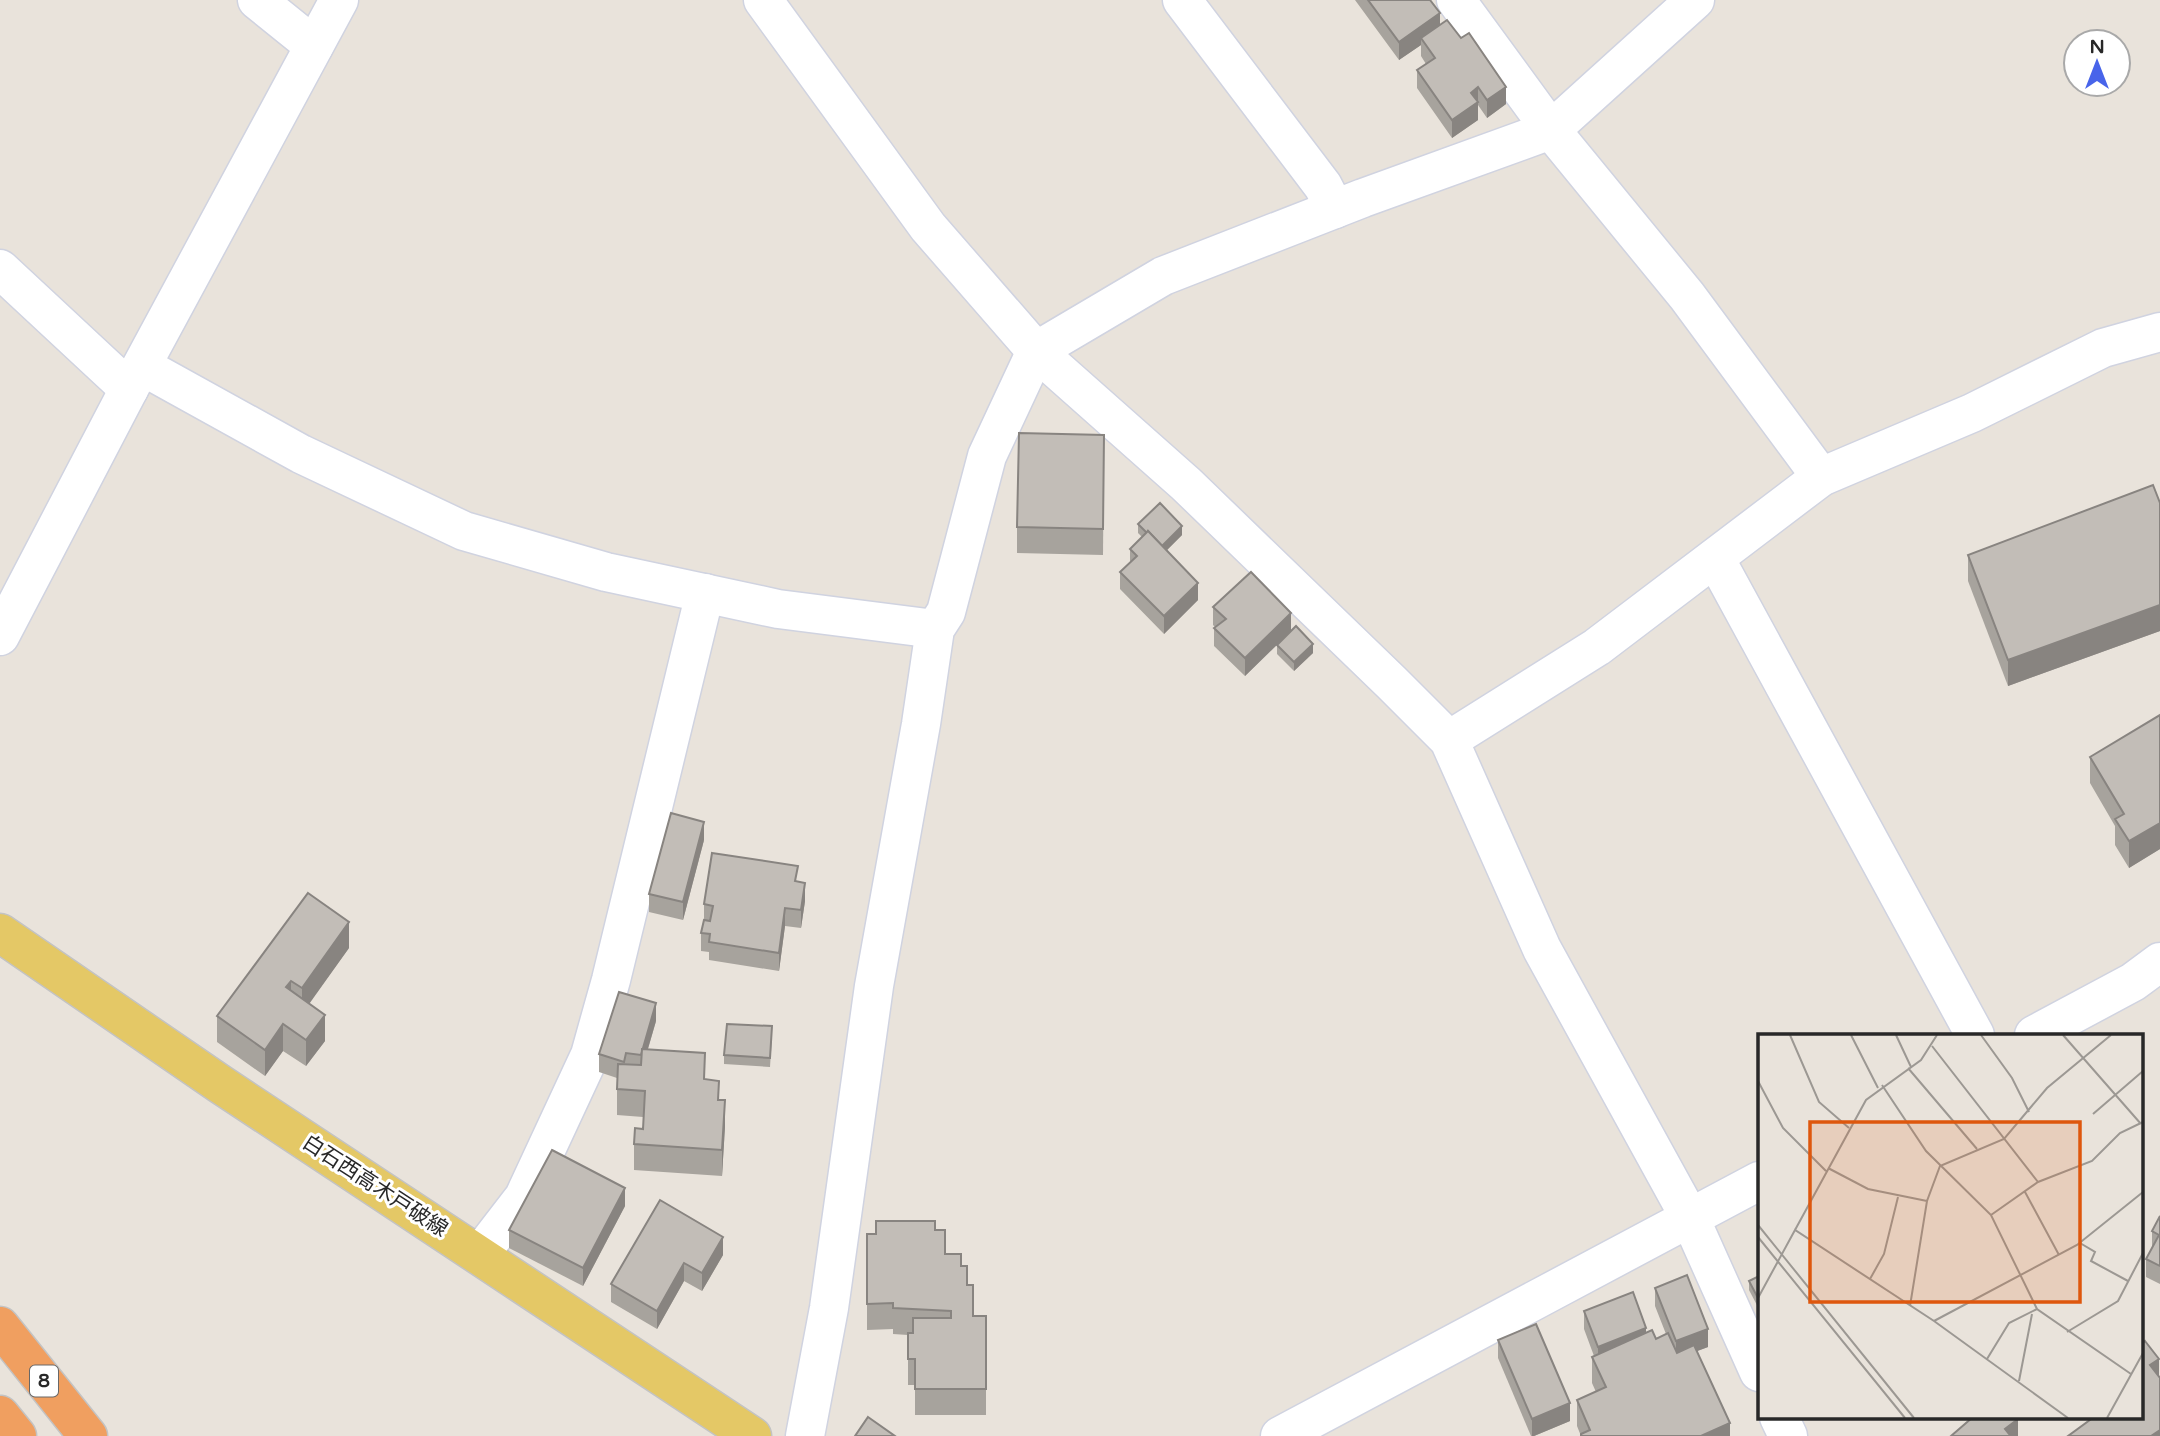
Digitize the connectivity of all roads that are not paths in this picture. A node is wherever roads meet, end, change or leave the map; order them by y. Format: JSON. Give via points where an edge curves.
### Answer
{"nodes":[{"id":1,"x":257,"y":0,"type":"edge"},
{"id":2,"x":339,"y":0,"type":"edge"},
{"id":3,"x":763,"y":0,"type":"edge"},
{"id":4,"x":1182,"y":0,"type":"edge"},
{"id":5,"x":1456,"y":0,"type":"edge"},
{"id":6,"x":1695,"y":0,"type":"edge"},
{"id":7,"x":314,"y":46,"type":"junction"},
{"id":8,"x":1551,"y":130,"type":"junction"},
{"id":9,"x":1335,"y":209,"type":"junction"},
{"id":10,"x":0,"y":269,"type":"edge"},
{"id":11,"x":2160,"y":332,"type":"edge"},
{"id":12,"x":1036,"y":351,"type":"junction"},
{"id":13,"x":136,"y":378,"type":"junction"},
{"id":14,"x":1821,"y":477,"type":"junction"},
{"id":15,"x":1715,"y":558,"type":"junction"},
{"id":16,"x":705,"y":593,"type":"junction"},
{"id":17,"x":935,"y":629,"type":"junction"},
{"id":18,"x":0,"y":636,"type":"edge"},
{"id":19,"x":1448,"y":740,"type":"junction"},
{"id":20,"x":0,"y":933,"type":"edge"},
{"id":21,"x":2159,"y":963,"type":"edge"},
{"id":22,"x":1974,"y":1034,"type":"edge"},
{"id":23,"x":2036,"y":1034,"type":"edge"},
{"id":24,"x":1758,"y":1182,"type":"edge"},
{"id":25,"x":1690,"y":1218,"type":"junction"},
{"id":26,"x":480,"y":1254,"type":"junction"},
{"id":27,"x":0,"y":1325,"type":"edge"},
{"id":28,"x":1758,"y":1370,"type":"edge"},
{"id":29,"x":0,"y":1415,"type":"edge"},
{"id":30,"x":1779,"y":1418,"type":"edge"},
{"id":31,"x":17,"y":1436,"type":"edge"},
{"id":32,"x":88,"y":1436,"type":"edge"},
{"id":33,"x":752,"y":1436,"type":"edge"},
{"id":34,"x":805,"y":1436,"type":"edge"},
{"id":35,"x":1280,"y":1436,"type":"edge"},
{"id":36,"x":1788,"y":1436,"type":"edge"}],
"edges":[{"from":1,"to":7,"type":"street"},
{"from":2,"to":7,"type":"street"},
{"from":3,"to":12,"type":"street","via":[[928,227]]},
{"from":4,"to":9,"type":"street","via":[[1323,186]]},
{"from":5,"to":8,"type":"street"},
{"from":6,"to":8,"type":"street"},
{"from":7,"to":13,"type":"street"},
{"from":8,"to":9,"type":"street"},
{"from":8,"to":14,"type":"street","via":[[1687,296]]},
{"from":9,"to":12,"type":"street","via":[[1163,276]]},
{"from":10,"to":13,"type":"street"},
{"from":11,"to":14,"type":"street","via":[[2103,348],[1972,413]]},
{"from":12,"to":17,"type":"street","via":[[987,456],[946,612]]},
{"from":12,"to":19,"type":"street","via":[[1186,484]]},
{"from":13,"to":16,"type":"street","via":[[464,531],[606,572]]},
{"from":13,"to":18,"type":"street"},
{"from":14,"to":15,"type":"street"},
{"from":15,"to":19,"type":"street","via":[[1597,647]]},
{"from":15,"to":22,"type":"street"},
{"from":16,"to":17,"type":"street","via":[[778,609]]},
{"from":16,"to":26,"type":"street","via":[[590,1055],[524,1198]]},
{"from":17,"to":34,"type":"street","via":[[874,986],[830,1308]]},
{"from":19,"to":25,"type":"street","via":[[1542,950]]},
{"from":20,"to":26,"type":"main road","name":"白石西高木戸破線"},
{"from":21,"to":23,"type":"street"},
{"from":24,"to":25,"type":"street"},
{"from":25,"to":28,"type":"street"},
{"from":25,"to":35,"type":"street"},
{"from":26,"to":33,"type":"main road","name":"白石西高木戸破線"},
{"from":27,"to":32,"type":"highway","number":"8"},
{"from":29,"to":31,"type":"highway"},
{"from":30,"to":36,"type":"street"}]}
